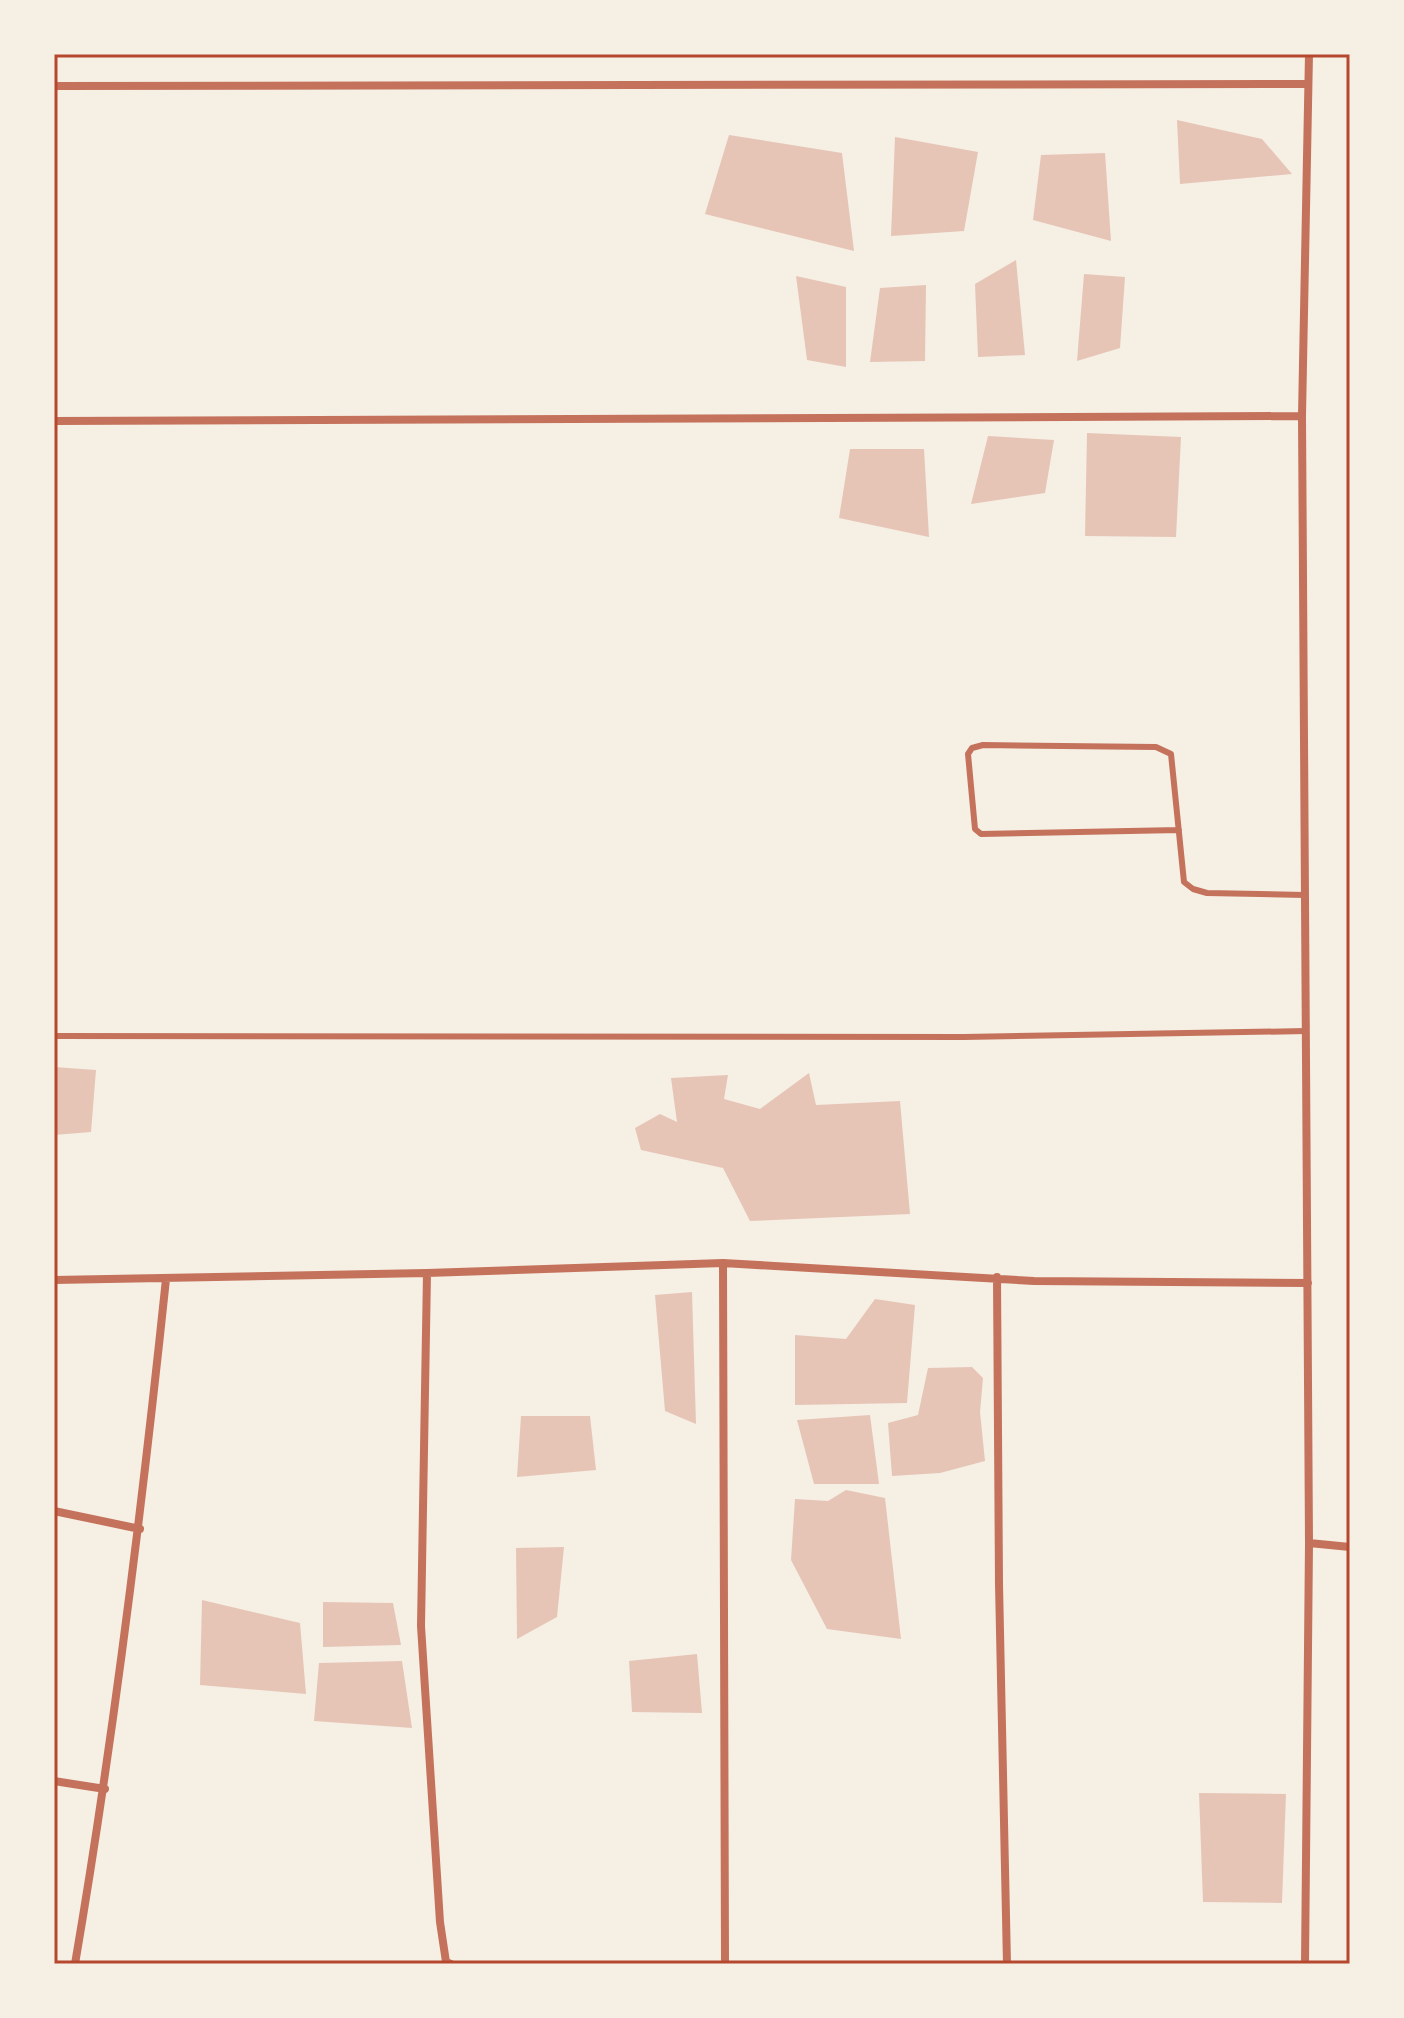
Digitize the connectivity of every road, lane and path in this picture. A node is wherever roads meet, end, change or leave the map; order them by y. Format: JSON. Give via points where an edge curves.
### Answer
{"nodes":[{"id":1,"x":1309,"y":54,"type":"edge"},
{"id":2,"x":1308,"y":84,"type":"junction"},
{"id":3,"x":54,"y":86,"type":"edge"},
{"id":4,"x":1302,"y":416,"type":"junction"},
{"id":5,"x":54,"y":421,"type":"edge"},
{"id":6,"x":1179,"y":830,"type":"junction"},
{"id":7,"x":1305,"y":895,"type":"junction"},
{"id":8,"x":1306,"y":1031,"type":"junction"},
{"id":9,"x":54,"y":1036,"type":"edge"},
{"id":10,"x":723,"y":1263,"type":"junction"},
{"id":11,"x":427,"y":1273,"type":"junction"},
{"id":12,"x":997,"y":1277,"type":"junction"},
{"id":13,"x":166,"y":1279,"type":"junction"},
{"id":14,"x":54,"y":1280,"type":"edge"},
{"id":15,"x":1308,"y":1283,"type":"junction"},
{"id":16,"x":54,"y":1511,"type":"edge"},
{"id":17,"x":140,"y":1529,"type":"junction"},
{"id":18,"x":1309,"y":1543,"type":"junction"},
{"id":19,"x":1350,"y":1547,"type":"edge"},
{"id":20,"x":54,"y":1781,"type":"edge"},
{"id":21,"x":105,"y":1789,"type":"junction"},
{"id":22,"x":75,"y":1964,"type":"edge"},
{"id":23,"x":451,"y":1964,"type":"edge"},
{"id":24,"x":725,"y":1964,"type":"edge"},
{"id":25,"x":1007,"y":1964,"type":"edge"},
{"id":26,"x":1305,"y":1964,"type":"edge"}],
"edges":[{"from":1,"to":2,"type":"street"},
{"from":2,"to":3,"type":"street"},
{"from":2,"to":4,"type":"street"},
{"from":4,"to":5,"type":"street"},
{"from":4,"to":7,"type":"street"},
{"from":6,"to":6,"type":"lane","via":[[981,834],[975,829],[968,754],[983,745],[1156,747],[1171,754]]},
{"from":6,"to":7,"type":"lane","via":[[1184,882],[1193,889]]},
{"from":7,"to":8,"type":"street"},
{"from":8,"to":9,"type":"lane","via":[[964,1037]]},
{"from":8,"to":15,"type":"street"},
{"from":10,"to":11,"type":"street"},
{"from":10,"to":12,"type":"street"},
{"from":10,"to":24,"type":"street"},
{"from":11,"to":13,"type":"street"},
{"from":11,"to":23,"type":"street","via":[[421,1626],[440,1922],[446,1962]]},
{"from":12,"to":15,"type":"street"},
{"from":12,"to":25,"type":"street"},
{"from":13,"to":14,"type":"street"},
{"from":13,"to":17,"type":"street"},
{"from":15,"to":18,"type":"street"},
{"from":16,"to":17,"type":"street"},
{"from":17,"to":21,"type":"street"},
{"from":18,"to":19,"type":"street"},
{"from":18,"to":26,"type":"street"},
{"from":20,"to":21,"type":"street"},
{"from":21,"to":22,"type":"street"}]}
